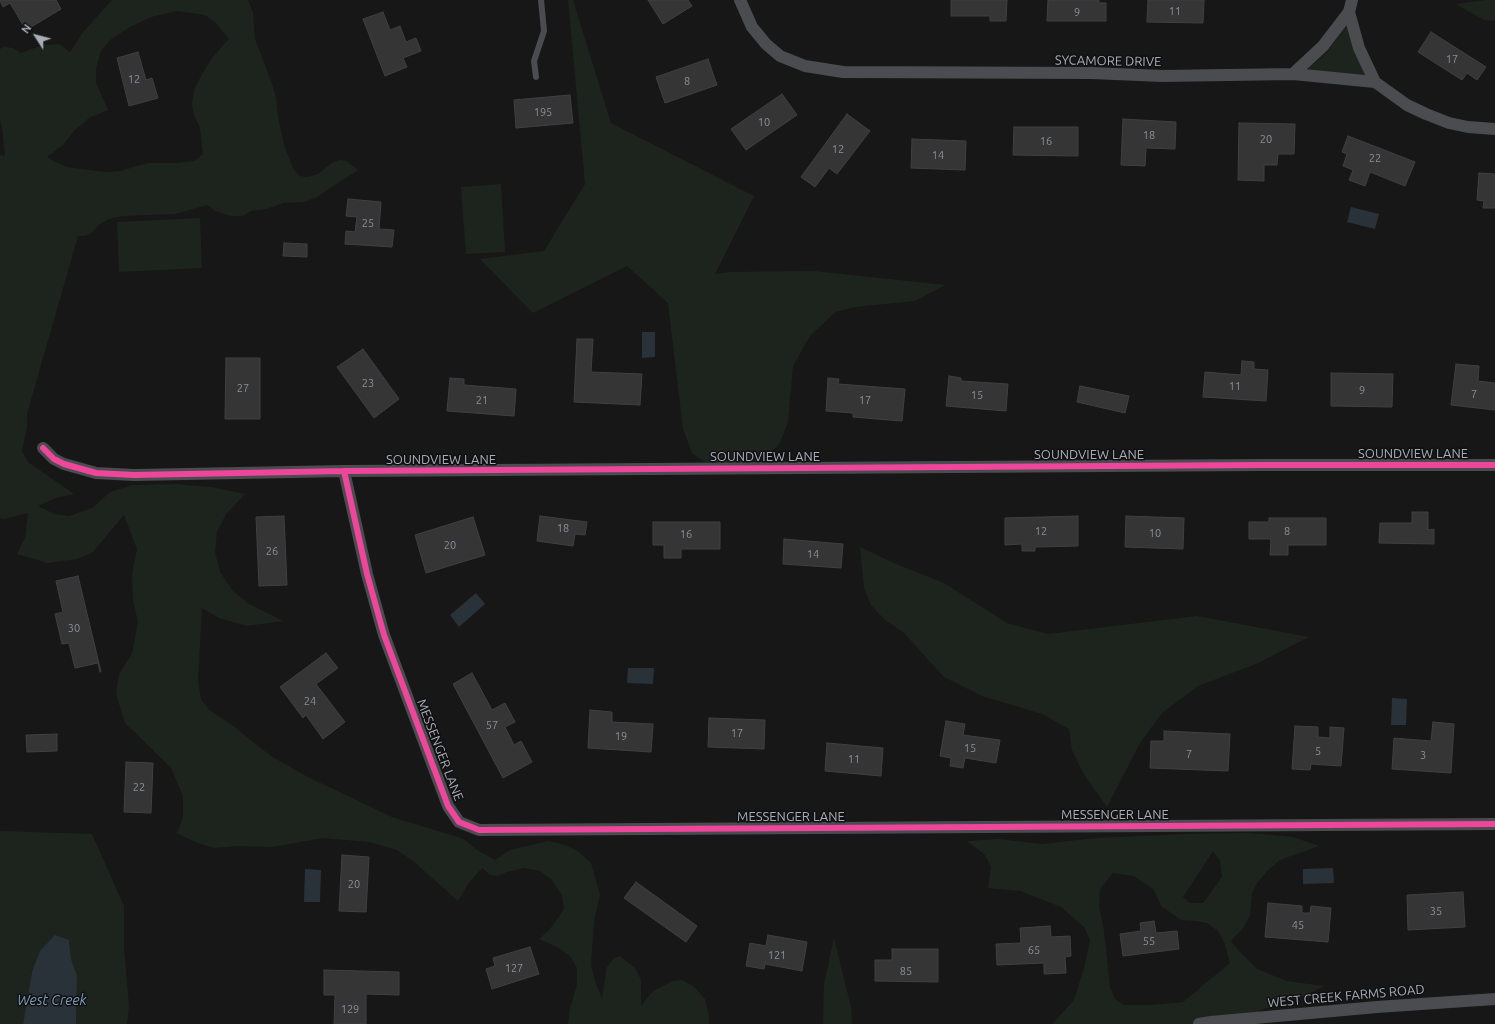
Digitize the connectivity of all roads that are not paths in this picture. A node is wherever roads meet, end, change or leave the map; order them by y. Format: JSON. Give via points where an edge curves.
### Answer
{"nodes":[{"id":1,"x":541,"y":0,"type":"edge"},
{"id":2,"x":740,"y":0,"type":"edge"},
{"id":3,"x":1350,"y":6,"type":"edge"},
{"id":4,"x":1294,"y":74,"type":"junction"},
{"id":5,"x":536,"y":77,"type":"dead end"},
{"id":6,"x":1374,"y":82,"type":"junction"},
{"id":7,"x":1495,"y":129,"type":"edge"},
{"id":8,"x":43,"y":448,"type":"dead end"},
{"id":9,"x":1495,"y":465,"type":"edge"},
{"id":10,"x":344,"y":471,"type":"junction"},
{"id":11,"x":1495,"y":824,"type":"edge"},
{"id":12,"x":1495,"y":999,"type":"edge"},
{"id":13,"x":1199,"y":1024,"type":"edge"}],
"edges":[{"from":1,"to":5,"type":"lane","via":[[544,31],[534,61]]},
{"from":2,"to":4,"type":"street","name":"SYCAMORE DRIVE","via":[[752,26],[766,44],[780,56],[805,66],[843,72],[1092,73],[1162,76]]},
{"from":3,"to":4,"type":"street","via":[[1324,46]]},
{"from":3,"to":6,"type":"street","via":[[1359,48]]},
{"from":4,"to":6,"type":"street","name":"SYCAMORE DRIVE"},
{"from":6,"to":7,"type":"street","name":"SYCAMORE DRIVE","via":[[1407,105],[1449,123]]},
{"from":8,"to":10,"type":"street","name":"SOUNDVIEW LANE","via":[[54,459],[64,464],[96,473]]},
{"from":9,"to":10,"type":"street","name":"SOUNDVIEW LANE"},
{"from":10,"to":11,"type":"street","name":"MESSENGER LANE","via":[[384,635],[448,806],[459,822],[479,830]]},
{"from":12,"to":13,"type":"street","name":"WEST CREEK FARMS ROAD"}]}
